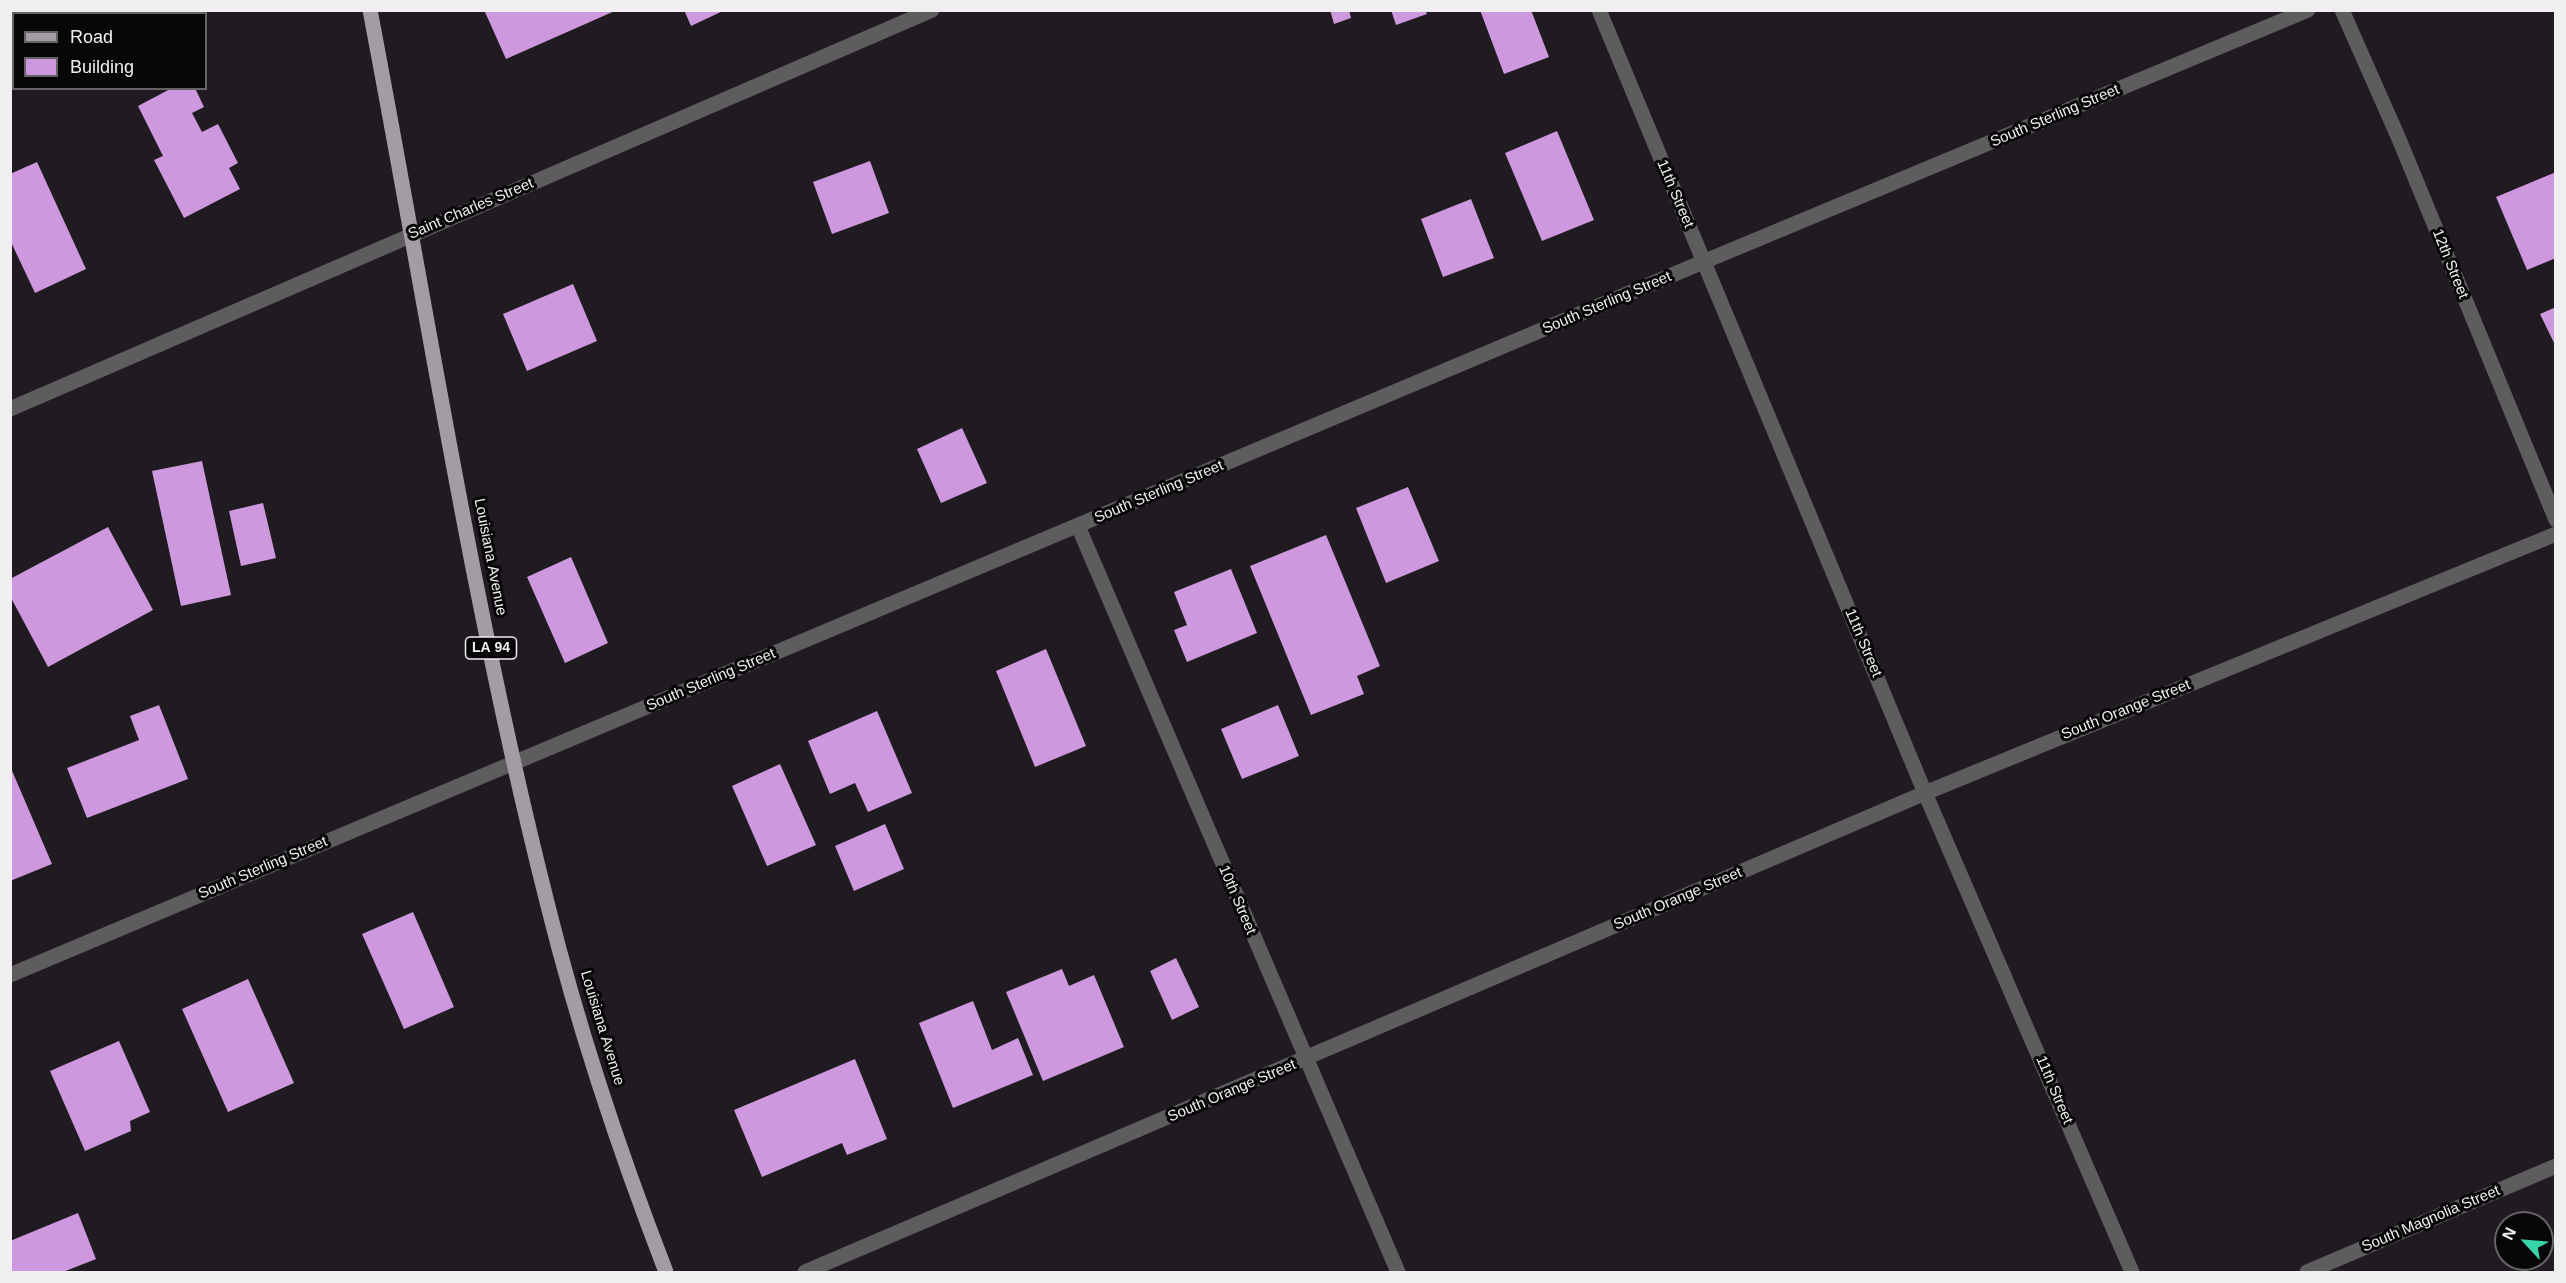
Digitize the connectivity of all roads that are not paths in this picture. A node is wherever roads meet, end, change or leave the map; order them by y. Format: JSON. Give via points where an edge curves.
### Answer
{"nodes":[{"id":1,"x":370,"y":10,"type":"edge"},
{"id":2,"x":932,"y":10,"type":"edge"},
{"id":3,"x":1599,"y":10,"type":"edge"},
{"id":4,"x":2308,"y":10,"type":"edge"},
{"id":5,"x":2342,"y":10,"type":"edge"},
{"id":6,"x":412,"y":234,"type":"junction"},
{"id":7,"x":1704,"y":262,"type":"junction"},
{"id":8,"x":10,"y":409,"type":"edge"},
{"id":9,"x":2556,"y":520,"type":"edge"},
{"id":10,"x":1078,"y":526,"type":"junction"},
{"id":11,"x":2556,"y":534,"type":"edge"},
{"id":12,"x":515,"y":762,"type":"junction"},
{"id":13,"x":1925,"y":792,"type":"junction"},
{"id":14,"x":10,"y":975,"type":"edge"},
{"id":15,"x":1305,"y":1059,"type":"junction"},
{"id":16,"x":2556,"y":1166,"type":"edge"},
{"id":17,"x":666,"y":1272,"type":"edge"},
{"id":18,"x":805,"y":1272,"type":"edge"},
{"id":19,"x":1398,"y":1272,"type":"edge"},
{"id":20,"x":2132,"y":1272,"type":"edge"},
{"id":21,"x":2307,"y":1272,"type":"edge"}],
"edges":[{"from":1,"to":6,"type":"main road","name":"Louisiana Avenue","number":"LA 94"},
{"from":2,"to":6,"type":"street","name":"Saint Charles Street"},
{"from":3,"to":7,"type":"street","name":"11th Street"},
{"from":4,"to":7,"type":"street","name":"South Sterling Street"},
{"from":5,"to":9,"type":"street","name":"12th Street"},
{"from":6,"to":8,"type":"street","name":"Saint Charles Street"},
{"from":6,"to":12,"type":"main road","name":"Louisiana Avenue","number":"LA 94","via":[[469,548]]},
{"from":7,"to":10,"type":"street","name":"South Sterling Street"},
{"from":7,"to":13,"type":"street","name":"11th Street"},
{"from":10,"to":12,"type":"street","name":"South Sterling Street"},
{"from":10,"to":15,"type":"street","name":"10th Street"},
{"from":11,"to":13,"type":"street","name":"South Orange Street"},
{"from":12,"to":14,"type":"street","name":"South Sterling Street"},
{"from":12,"to":17,"type":"main road","name":"Louisiana Avenue","number":"LA 94","via":[[548,908],[591,1057],[632,1184]]},
{"from":13,"to":15,"type":"street","name":"South Orange Street"},
{"from":13,"to":20,"type":"street","name":"11th Street"},
{"from":15,"to":18,"type":"street","name":"South Orange Street"},
{"from":15,"to":19,"type":"street","name":"10th Street"},
{"from":16,"to":21,"type":"street","name":"South Magnolia Street"}]}
